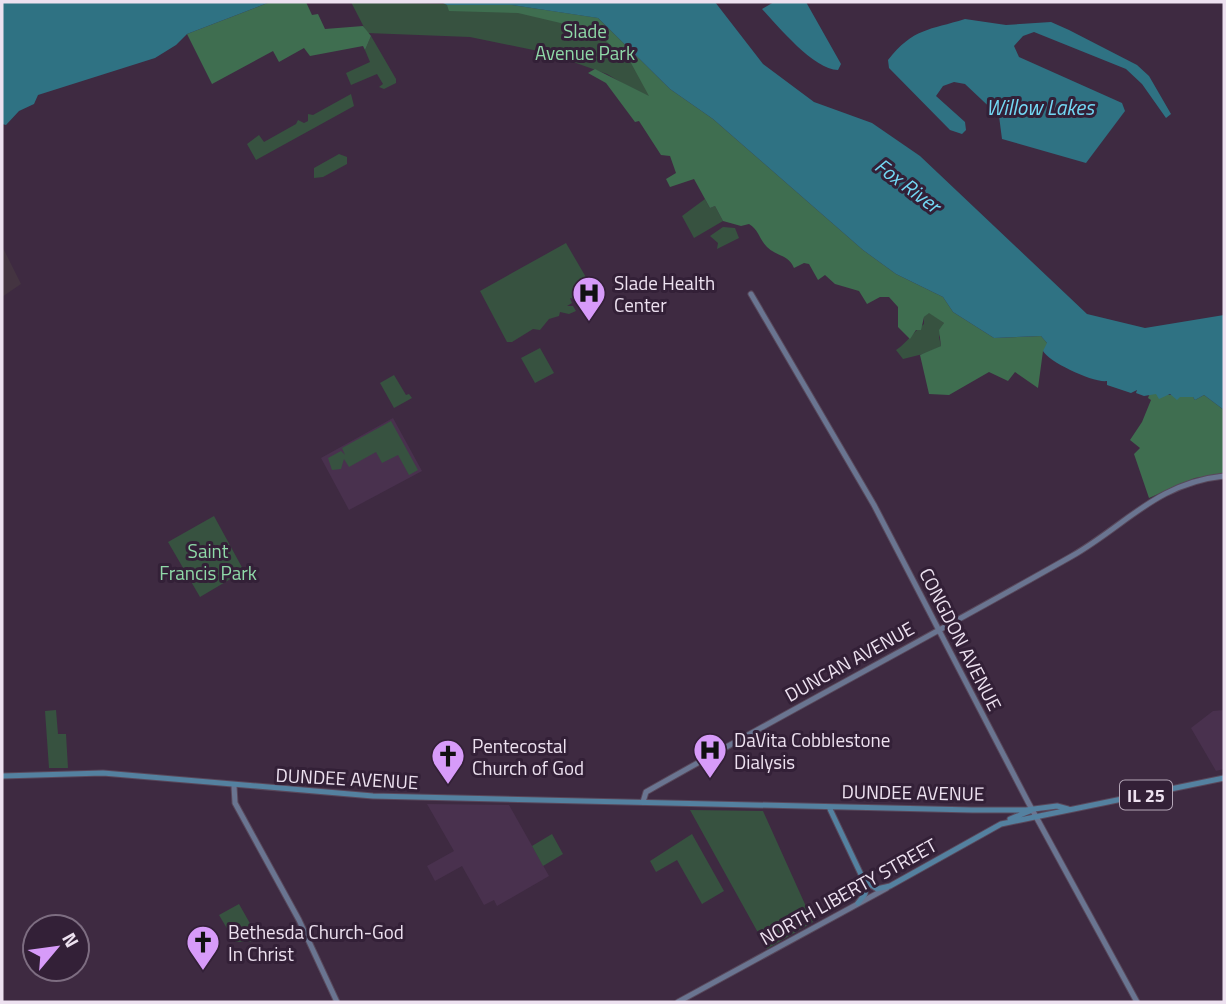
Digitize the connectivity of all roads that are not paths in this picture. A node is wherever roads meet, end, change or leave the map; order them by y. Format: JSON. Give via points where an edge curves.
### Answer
{"nodes":[{"id":1,"x":751,"y":294,"type":"dead end"},
{"id":2,"x":1224,"y":476,"type":"edge"},
{"id":3,"x":938,"y":630,"type":"junction"},
{"id":4,"x":2,"y":776,"type":"edge"},
{"id":5,"x":1224,"y":778,"type":"edge"},
{"id":6,"x":234,"y":786,"type":"junction"},
{"id":7,"x":643,"y":802,"type":"junction"},
{"id":8,"x":829,"y":807,"type":"junction"},
{"id":9,"x":846,"y":807,"type":"junction"},
{"id":10,"x":1065,"y":808,"type":"junction"},
{"id":11,"x":1031,"y":809,"type":"junction"},
{"id":12,"x":1036,"y":818,"type":"junction"},
{"id":13,"x":837,"y":820,"type":"junction"},
{"id":14,"x":1001,"y":824,"type":"junction"},
{"id":15,"x":865,"y":881,"type":"junction"},
{"id":16,"x":890,"y":886,"type":"junction"},
{"id":17,"x":858,"y":903,"type":"junction"},
{"id":18,"x":337,"y":1002,"type":"edge"},
{"id":19,"x":678,"y":1002,"type":"edge"},
{"id":20,"x":1137,"y":1002,"type":"edge"}],
"edges":[{"from":1,"to":3,"type":"street","name":"CONGDON AVENUE","via":[[874,505]]},
{"from":2,"to":3,"type":"street","name":"DUNCAN AVENUE","via":[[1196,480],[1162,493],[1090,545]]},
{"from":3,"to":7,"type":"street","name":"DUNCAN AVENUE","via":[[648,791]]},
{"from":3,"to":11,"type":"street","name":"CONGDON AVENUE"},
{"from":4,"to":6,"type":"main road","name":"DUNDEE AVENUE","via":[[100,773]]},
{"from":5,"to":10,"type":"main road","name":"DUNDEE AVENUE","number":"IL 25"},
{"from":6,"to":7,"type":"main road","name":"DUNDEE AVENUE","via":[[373,796]]},
{"from":6,"to":18,"type":"street","via":[[235,803],[299,920]]},
{"from":7,"to":8,"type":"main road","name":"DUNDEE AVENUE"},
{"from":8,"to":9,"type":"main road","name":"DUNDEE AVENUE","number":"IL 25"},
{"from":8,"to":13,"type":"main road"},
{"from":9,"to":11,"type":"main road","name":"DUNDEE AVENUE","number":"IL 25"},
{"from":9,"to":13,"type":"main road"},
{"from":10,"to":11,"type":"main road","name":"DUNDEE AVENUE","number":"IL 25"},
{"from":10,"to":12,"type":"main road","name":"DUNDEE AVENUE","number":"IL 25"},
{"from":11,"to":12,"type":"street","name":"CONGDON AVENUE"},
{"from":11,"to":14,"type":"main road"},
{"from":12,"to":14,"type":"main road","name":"NORTH LIBERTY STREET","number":"IL 25"},
{"from":12,"to":20,"type":"street","name":"CONGDON AVENUE"},
{"from":13,"to":15,"type":"main road"},
{"from":14,"to":16,"type":"main road","name":"NORTH LIBERTY STREET","number":"IL 25"},
{"from":15,"to":16,"type":"main road","via":[[877,889]]},
{"from":15,"to":17,"type":"main road","via":[[866,893]]},
{"from":16,"to":17,"type":"street","name":"NORTH LIBERTY STREET","number":"IL 25"},
{"from":17,"to":19,"type":"street","name":"NORTH LIBERTY STREET","number":"IL 25"}]}
